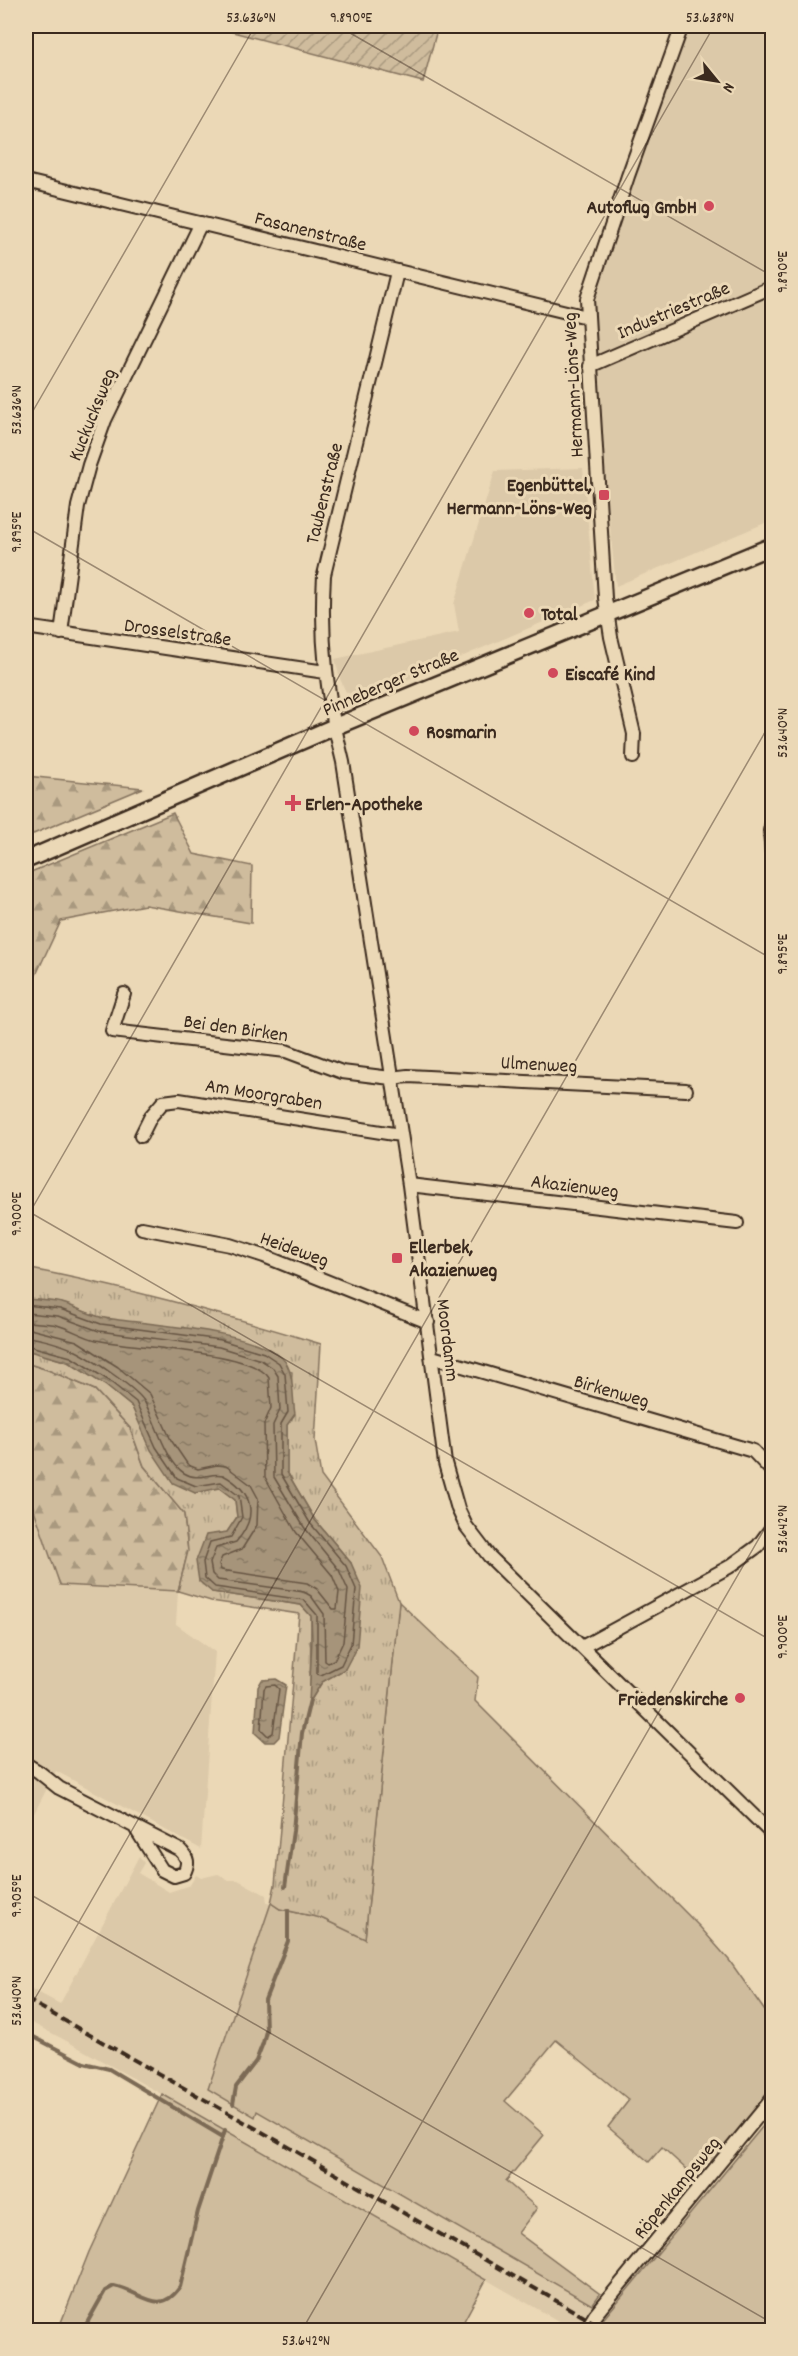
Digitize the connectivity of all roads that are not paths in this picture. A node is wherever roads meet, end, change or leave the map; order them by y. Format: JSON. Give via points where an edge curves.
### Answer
{"nodes":[{"id":1,"x":682,"y":26,"type":"edge"},
{"id":2,"x":26,"y":181,"type":"edge"},
{"id":3,"x":201,"y":223,"type":"junction"},
{"id":4,"x":397,"y":272,"type":"junction"},
{"id":5,"x":772,"y":287,"type":"edge"},
{"id":6,"x":587,"y":317,"type":"junction"},
{"id":7,"x":590,"y":366,"type":"junction"},
{"id":8,"x":772,"y":546,"type":"edge"},
{"id":9,"x":607,"y":613,"type":"junction"},
{"id":10,"x":26,"y":627,"type":"edge"},
{"id":11,"x":61,"y":633,"type":"junction"},
{"id":12,"x":326,"y":672,"type":"junction"},
{"id":13,"x":334,"y":727,"type":"junction"},
{"id":14,"x":633,"y":757,"type":"dead end"},
{"id":15,"x":772,"y":823,"type":"edge"},
{"id":16,"x":772,"y":854,"type":"edge"},
{"id":17,"x":26,"y":860,"type":"edge"},
{"id":18,"x":124,"y":994,"type":"dead end"},
{"id":19,"x":391,"y":1078,"type":"junction"},
{"id":20,"x":686,"y":1090,"type":"dead end"},
{"id":21,"x":400,"y":1135,"type":"junction"},
{"id":22,"x":141,"y":1137,"type":"dead end"},
{"id":23,"x":409,"y":1185,"type":"junction"},
{"id":24,"x":737,"y":1223,"type":"dead end"},
{"id":25,"x":142,"y":1228,"type":"dead end"},
{"id":26,"x":428,"y":1322,"type":"junction"},
{"id":27,"x":432,"y":1358,"type":"junction"},
{"id":28,"x":772,"y":1471,"type":"edge"},
{"id":29,"x":772,"y":1527,"type":"edge"},
{"id":30,"x":582,"y":1647,"type":"junction"},
{"id":31,"x":26,"y":1764,"type":"edge"},
{"id":32,"x":136,"y":1830,"type":"dead end"},
{"id":33,"x":772,"y":1834,"type":"edge"},
{"id":34,"x":772,"y":2099,"type":"edge"},
{"id":35,"x":586,"y":2331,"type":"edge"}],
"edges":[{"from":1,"to":6,"type":"street","name":"Hermann-Löns-Weg","via":[[587,299]]},
{"from":2,"to":3,"type":"street","name":"Fasanenstraße"},
{"from":3,"to":4,"type":"street","name":"Fasanenstraße"},
{"from":3,"to":11,"type":"street","name":"Kuckucksweg","via":[[105,420],[89,465],[78,506]]},
{"from":4,"to":6,"type":"street","name":"Fasanenstraße"},
{"from":4,"to":12,"type":"street","name":"Taubenstraße","via":[[324,575],[321,619]]},
{"from":5,"to":7,"type":"street","name":"Industriestraße"},
{"from":6,"to":7,"type":"street","name":"Hermann-Löns-Weg"},
{"from":7,"to":9,"type":"street","name":"Hermann-Löns-Weg"},
{"from":8,"to":9,"type":"main road","name":"Pinneberger Straße"},
{"from":9,"to":13,"type":"main road","name":"Pinneberger Straße"},
{"from":9,"to":14,"type":"street","name":"Hermann-Löns-Weg","via":[[634,734]]},
{"from":10,"to":11,"type":"street","name":"Drosselstraße"},
{"from":11,"to":12,"type":"street","name":"Drosselstraße"},
{"from":12,"to":13,"type":"street","name":"Taubenstraße"},
{"from":13,"to":17,"type":"main road","name":"Pinneberger Straße"},
{"from":13,"to":19,"type":"street","name":"Moordamm","via":[[348,794]]},
{"from":15,"to":16,"type":"street"},
{"from":18,"to":19,"type":"street","name":"Bei den Birken","via":[[112,1031],[286,1051],[342,1072]]},
{"from":19,"to":20,"type":"street","name":"Ulmenweg"},
{"from":19,"to":21,"type":"street","name":"Moordamm"},
{"from":21,"to":22,"type":"street","name":"Am Moorgraben","via":[[179,1100],[163,1102]]},
{"from":21,"to":23,"type":"street","name":"Moordamm"},
{"from":23,"to":24,"type":"street","name":"Akazienweg"},
{"from":23,"to":26,"type":"street","name":"Moordamm"},
{"from":25,"to":26,"type":"street","name":"Heideweg","via":[[230,1245],[264,1256]]},
{"from":26,"to":27,"type":"street","name":"Moordamm"},
{"from":27,"to":28,"type":"street","name":"Birkenweg","via":[[753,1451]]},
{"from":27,"to":30,"type":"street","name":"Moordamm","via":[[450,1489],[466,1526],[489,1556]]},
{"from":29,"to":30,"type":"street","via":[[758,1546],[729,1567]]},
{"from":30,"to":33,"type":"street","name":"Moordamm"},
{"from":31,"to":32,"type":"street","via":[[59,1788]]},
{"from":34,"to":35,"type":"street","name":"Röpenkampsweg"}]}
